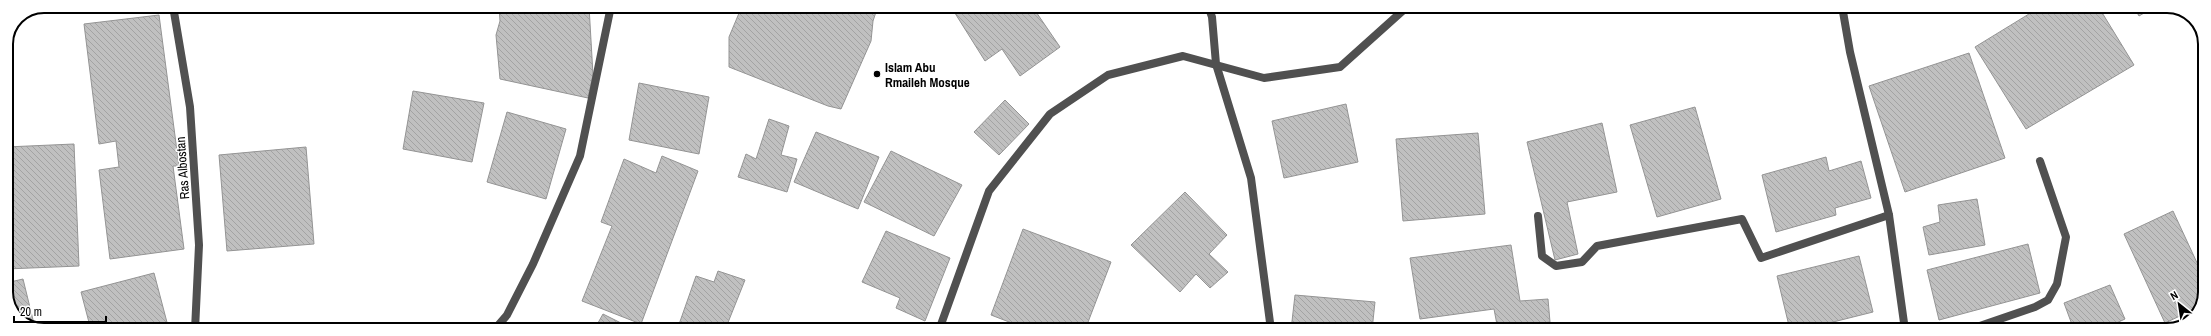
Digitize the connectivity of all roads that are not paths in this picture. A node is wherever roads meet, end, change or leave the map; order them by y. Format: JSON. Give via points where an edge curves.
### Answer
{"nodes":[{"id":1,"x":175,"y":13,"type":"edge"},
{"id":2,"x":610,"y":13,"type":"edge"},
{"id":3,"x":1210,"y":13,"type":"edge"},
{"id":4,"x":1400,"y":13,"type":"edge"},
{"id":5,"x":1843,"y":13,"type":"edge"},
{"id":6,"x":1216,"y":64,"type":"junction"},
{"id":7,"x":2040,"y":161,"type":"dead end"},
{"id":8,"x":1889,"y":214,"type":"junction"},
{"id":9,"x":1538,"y":216,"type":"dead end"},
{"id":10,"x":195,"y":323,"type":"edge"},
{"id":11,"x":500,"y":323,"type":"edge"},
{"id":12,"x":942,"y":323,"type":"edge"},
{"id":13,"x":1270,"y":323,"type":"edge"},
{"id":14,"x":1904,"y":323,"type":"edge"},
{"id":15,"x":1988,"y":323,"type":"edge"}],
"edges":[{"from":1,"to":10,"type":"street","name":"Ras Albostan","via":[[190,107],[200,245]]},
{"from":2,"to":11,"type":"street","via":[[580,156],[533,264],[507,315]]},
{"from":3,"to":6,"type":"street"},
{"from":4,"to":6,"type":"street","via":[[1340,66],[1264,78]]},
{"from":5,"to":8,"type":"street","via":[[1850,52]]},
{"from":6,"to":12,"type":"street","via":[[1183,56],[1108,75],[1050,114],[989,191]]},
{"from":6,"to":13,"type":"street","via":[[1251,178]]},
{"from":7,"to":15,"type":"street","via":[[2066,237],[2056,284],[2048,300]]},
{"from":8,"to":9,"type":"street","via":[[1761,258],[1742,219],[1597,246],[1582,262],[1556,266],[1542,256]]},
{"from":8,"to":14,"type":"street"}]}
